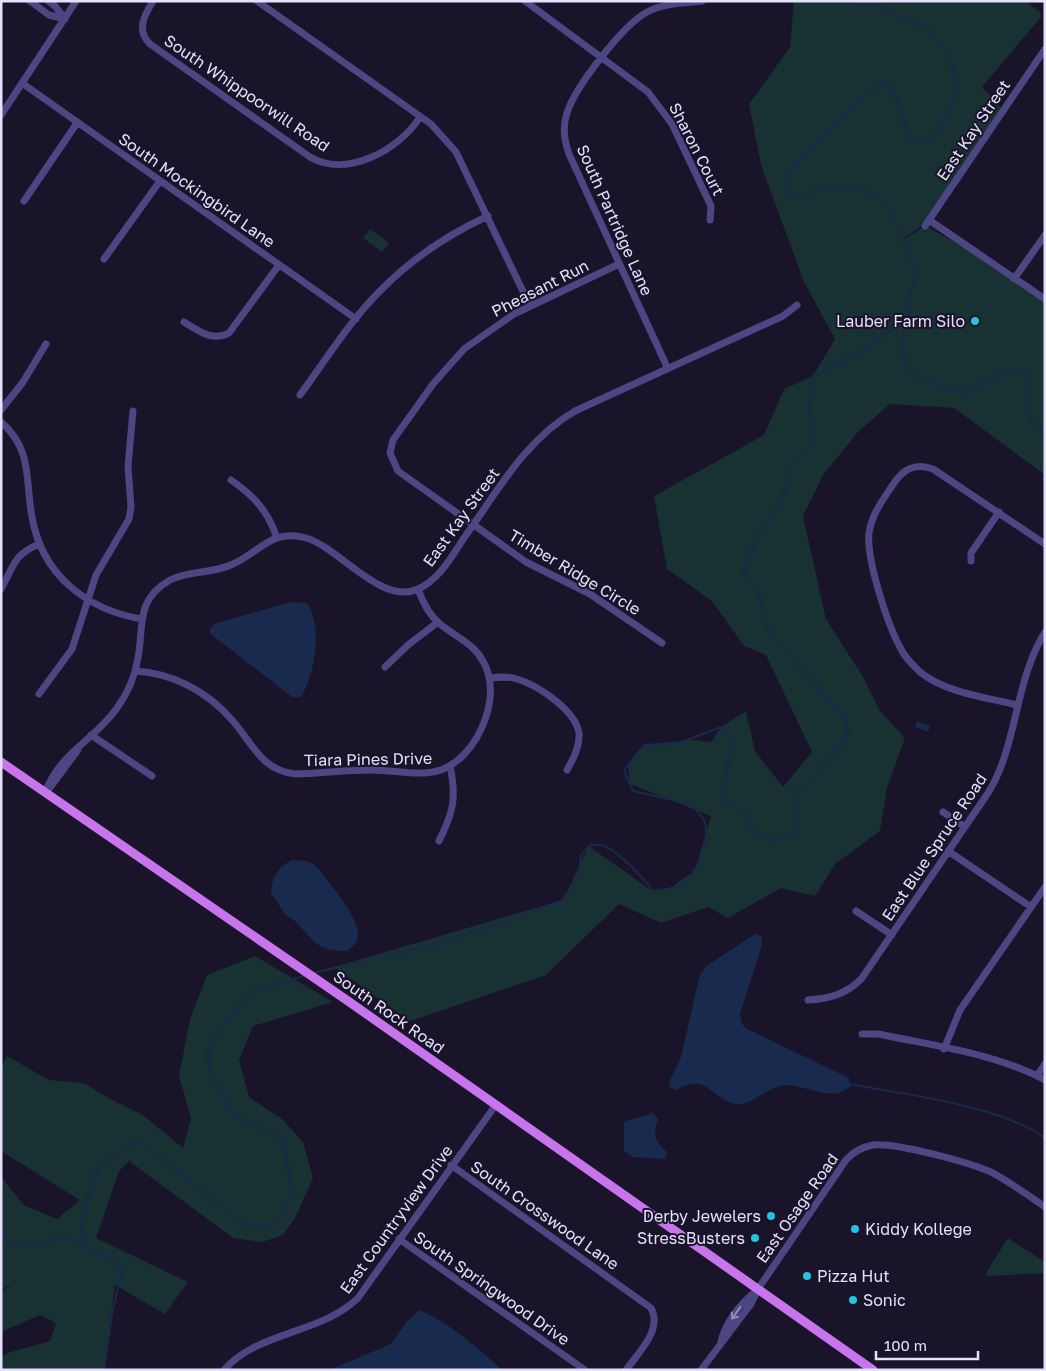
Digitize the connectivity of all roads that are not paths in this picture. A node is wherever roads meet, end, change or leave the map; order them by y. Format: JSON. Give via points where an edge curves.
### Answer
{"nodes":[{"id":1,"x":30,"y":1,"type":"edge"},
{"id":2,"x":48,"y":1,"type":"edge"},
{"id":3,"x":76,"y":1,"type":"edge"},
{"id":4,"x":153,"y":1,"type":"edge"},
{"id":5,"x":257,"y":1,"type":"edge"},
{"id":6,"x":525,"y":1,"type":"edge"},
{"id":7,"x":702,"y":1,"type":"edge"},
{"id":8,"x":64,"y":19,"type":"junction"},
{"id":9,"x":1045,"y":49,"type":"edge"},
{"id":10,"x":602,"y":56,"type":"junction"},
{"id":11,"x":22,"y":83,"type":"junction"},
{"id":12,"x":1,"y":115,"type":"edge"},
{"id":13,"x":420,"y":117,"type":"junction"},
{"id":14,"x":78,"y":123,"type":"junction"},
{"id":15,"x":160,"y":181,"type":"junction"},
{"id":16,"x":24,"y":201,"type":"dead end"},
{"id":17,"x":488,"y":216,"type":"junction"},
{"id":18,"x":710,"y":220,"type":"dead end"},
{"id":19,"x":1045,"y":235,"type":"edge"},
{"id":20,"x":104,"y":259,"type":"dead end"},
{"id":21,"x":619,"y":264,"type":"junction"},
{"id":22,"x":280,"y":266,"type":"junction"},
{"id":23,"x":1014,"y":279,"type":"junction"},
{"id":24,"x":1045,"y":299,"type":"edge"},
{"id":25,"x":797,"y":305,"type":"dead end"},
{"id":26,"x":530,"y":306,"type":"junction"},
{"id":27,"x":356,"y":320,"type":"junction"},
{"id":28,"x":184,"y":322,"type":"dead end"},
{"id":29,"x":46,"y":344,"type":"dead end"},
{"id":30,"x":668,"y":369,"type":"junction"},
{"id":31,"x":300,"y":395,"type":"dead end"},
{"id":32,"x":1,"y":410,"type":"edge"},
{"id":33,"x":133,"y":411,"type":"dead end"},
{"id":34,"x":1,"y":422,"type":"edge"},
{"id":35,"x":391,"y":459,"type":"joint"},
{"id":36,"x":231,"y":480,"type":"dead end"},
{"id":37,"x":999,"y":512,"type":"junction"},
{"id":38,"x":474,"y":525,"type":"junction"},
{"id":39,"x":276,"y":538,"type":"junction"},
{"id":40,"x":39,"y":544,"type":"junction"},
{"id":41,"x":1045,"y":544,"type":"edge"},
{"id":42,"x":971,"y":562,"type":"dead end"},
{"id":43,"x":1,"y":589,"type":"edge"},
{"id":44,"x":418,"y":589,"type":"junction"},
{"id":45,"x":87,"y":601,"type":"junction"},
{"id":46,"x":141,"y":619,"type":"junction"},
{"id":47,"x":438,"y":622,"type":"junction"},
{"id":48,"x":1045,"y":632,"type":"edge"},
{"id":49,"x":662,"y":643,"type":"dead end"},
{"id":50,"x":386,"y":667,"type":"dead end"},
{"id":51,"x":135,"y":671,"type":"junction"},
{"id":52,"x":490,"y":678,"type":"junction"},
{"id":53,"x":39,"y":694,"type":"dead end"},
{"id":54,"x":1017,"y":705,"type":"junction"},
{"id":55,"x":91,"y":735,"type":"junction"},
{"id":56,"x":1,"y":762,"type":"edge"},
{"id":57,"x":450,"y":766,"type":"junction"},
{"id":58,"x":567,"y":770,"type":"dead end"},
{"id":59,"x":152,"y":776,"type":"dead end"},
{"id":60,"x":45,"y":792,"type":"junction"},
{"id":61,"x":943,"y":812,"type":"dead end"},
{"id":62,"x":965,"y":827,"type":"junction"},
{"id":63,"x":438,"y":842,"type":"dead end"},
{"id":64,"x":948,"y":851,"type":"junction"},
{"id":65,"x":1045,"y":887,"type":"edge"},
{"id":66,"x":1031,"y":907,"type":"junction"},
{"id":67,"x":856,"y":910,"type":"dead end"},
{"id":68,"x":892,"y":935,"type":"junction"},
{"id":69,"x":808,"y":1000,"type":"dead end"},
{"id":70,"x":862,"y":1034,"type":"dead end"},
{"id":71,"x":944,"y":1049,"type":"junction"},
{"id":72,"x":1045,"y":1064,"type":"edge"},
{"id":73,"x":1037,"y":1076,"type":"junction"},
{"id":74,"x":1045,"y":1080,"type":"edge"},
{"id":75,"x":495,"y":1106,"type":"junction"},
{"id":76,"x":451,"y":1165,"type":"junction"},
{"id":77,"x":1045,"y":1207,"type":"edge"},
{"id":78,"x":399,"y":1239,"type":"junction"},
{"id":79,"x":758,"y":1289,"type":"junction"},
{"id":80,"x":224,"y":1370,"type":"edge"},
{"id":81,"x":585,"y":1370,"type":"edge"},
{"id":82,"x":626,"y":1370,"type":"edge"},
{"id":83,"x":701,"y":1370,"type":"edge"},
{"id":84,"x":873,"y":1370,"type":"edge"}],
"edges":[{"from":1,"to":8,"type":"street","via":[[49,16]]},
{"from":2,"to":8,"type":"street"},
{"from":3,"to":8,"type":"street"},
{"from":4,"to":13,"type":"street","name":"South Whippoorwill Road","via":[[143,16],[142,24],[150,44],[321,162],[345,165],[369,157],[397,142]]},
{"from":5,"to":13,"type":"street"},
{"from":6,"to":10,"type":"street","name":"Sharon Court"},
{"from":7,"to":10,"type":"street","name":"South Partridge Lane","via":[[669,4],[645,13],[629,24]]},
{"from":8,"to":11,"type":"street"},
{"from":9,"to":23,"type":"street","name":"East Kay Street","via":[[927,223]]},
{"from":10,"to":18,"type":"street","name":"Sharon Court","via":[[636,81],[665,113],[711,206]]},
{"from":10,"to":21,"type":"street","name":"South Partridge Lane","via":[[570,104],[564,135],[569,154]]},
{"from":11,"to":12,"type":"street"},
{"from":11,"to":14,"type":"street","name":"South Mockingbird Lane"},
{"from":13,"to":17,"type":"street","via":[[440,132],[456,152]]},
{"from":14,"to":15,"type":"street","name":"South Mockingbird Lane"},
{"from":14,"to":16,"type":"street"},
{"from":15,"to":20,"type":"street"},
{"from":15,"to":22,"type":"street","name":"South Mockingbird Lane"},
{"from":17,"to":26,"type":"street"},
{"from":17,"to":27,"type":"street","via":[[449,236],[411,263],[378,293]]},
{"from":19,"to":23,"type":"street"},
{"from":21,"to":26,"type":"street","name":"Pheasant Run"},
{"from":21,"to":30,"type":"street","name":"South Partridge Lane"},
{"from":22,"to":27,"type":"street","name":"South Mockingbird Lane"},
{"from":22,"to":28,"type":"street","via":[[229,333],[220,337],[208,336]]},
{"from":23,"to":24,"type":"street"},
{"from":25,"to":30,"type":"street","name":"East Kay Street","via":[[783,316]]},
{"from":26,"to":35,"type":"street","name":"Pheasant Run","via":[[489,330],[450,363],[393,440]]},
{"from":27,"to":31,"type":"street"},
{"from":29,"to":32,"type":"street"},
{"from":30,"to":38,"type":"street","name":"East Kay Street","via":[[575,411],[550,427],[520,459]]},
{"from":33,"to":45,"type":"street","via":[[128,466],[129,519],[96,575]]},
{"from":34,"to":40,"type":"street","via":[[11,430],[22,449]]},
{"from":35,"to":38,"type":"street","name":"Timber Ridge Circle","via":[[398,471]]},
{"from":36,"to":39,"type":"street","via":[[264,508]]},
{"from":37,"to":41,"type":"street"},
{"from":37,"to":42,"type":"street","via":[[971,553]]},
{"from":37,"to":54,"type":"street","via":[[933,468],[917,466],[905,470],[876,509],[869,532],[869,558],[895,639],[909,661],[932,680]]},
{"from":38,"to":44,"type":"street","name":"East Kay Street","via":[[443,569]]},
{"from":38,"to":49,"type":"street","name":"Timber Ridge Circle","via":[[526,562],[590,594]]},
{"from":39,"to":44,"type":"street","via":[[294,536],[312,540],[384,588],[401,592]]},
{"from":39,"to":46,"type":"street","via":[[233,564],[182,575],[164,584],[151,597]]},
{"from":40,"to":43,"type":"street","via":[[16,558]]},
{"from":40,"to":45,"type":"street","via":[[60,577]]},
{"from":44,"to":47,"type":"street","name":"Tiara Pines Drive"},
{"from":45,"to":46,"type":"street","via":[[112,612]]},
{"from":45,"to":53,"type":"street","via":[[72,649]]},
{"from":46,"to":51,"type":"street"},
{"from":47,"to":50,"type":"street"},
{"from":47,"to":52,"type":"street","name":"Tiara Pines Drive","via":[[474,649]]},
{"from":48,"to":54,"type":"street","name":"East Blue Spruce Road","via":[[1025,674]]},
{"from":51,"to":55,"type":"street","via":[[116,709]]},
{"from":51,"to":57,"type":"street","name":"Tiara Pines Drive","via":[[161,674],[185,683],[226,714],[258,755],[283,772],[389,770],[424,773]]},
{"from":52,"to":57,"type":"street","name":"Tiara Pines Drive","via":[[490,699],[484,723],[471,746]]},
{"from":52,"to":58,"type":"street","via":[[508,677],[526,682],[572,715],[577,723],[579,739]]},
{"from":54,"to":62,"type":"street","name":"East Blue Spruce Road","via":[[998,775]]},
{"from":55,"to":59,"type":"street"},
{"from":55,"to":60,"type":"street","via":[[82,743],[58,780]]},
{"from":56,"to":60,"type":"main road","name":"South Rock Road"},
{"from":57,"to":63,"type":"street","via":[[452,814]]},
{"from":60,"to":75,"type":"main road","name":"South Rock Road"},
{"from":61,"to":62,"type":"street"},
{"from":62,"to":64,"type":"street","name":"East Blue Spruce Road"},
{"from":64,"to":66,"type":"street"},
{"from":64,"to":68,"type":"street","name":"East Blue Spruce Road"},
{"from":65,"to":66,"type":"street"},
{"from":66,"to":71,"type":"street","via":[[960,1010]]},
{"from":67,"to":68,"type":"street"},
{"from":68,"to":69,"type":"street","name":"East Blue Spruce Road","via":[[853,986],[832,997]]},
{"from":70,"to":71,"type":"street","via":[[879,1034]]},
{"from":71,"to":73,"type":"street","via":[[1012,1065]]},
{"from":72,"to":73,"type":"street"},
{"from":73,"to":74,"type":"street"},
{"from":75,"to":76,"type":"street","name":"East Countryview Drive"},
{"from":75,"to":79,"type":"main road","name":"South Rock Road"},
{"from":76,"to":78,"type":"street","name":"East Countryview Drive"},
{"from":76,"to":82,"type":"street","name":"South Crosswood Lane","via":[[653,1311],[653,1331]]},
{"from":77,"to":79,"type":"street","name":"East Osage Road","via":[[1002,1179],[969,1163],[886,1144],[864,1147],[846,1160]]},
{"from":78,"to":80,"type":"street","name":"East Countryview Drive","via":[[349,1307],[331,1318],[244,1353]]},
{"from":78,"to":81,"type":"street","name":"South Springwood Drive"},
{"from":79,"to":83,"type":"street","name":"East Osage Road","via":[[745,1300]]},
{"from":79,"to":84,"type":"main road","name":"South Rock Road"}]}
